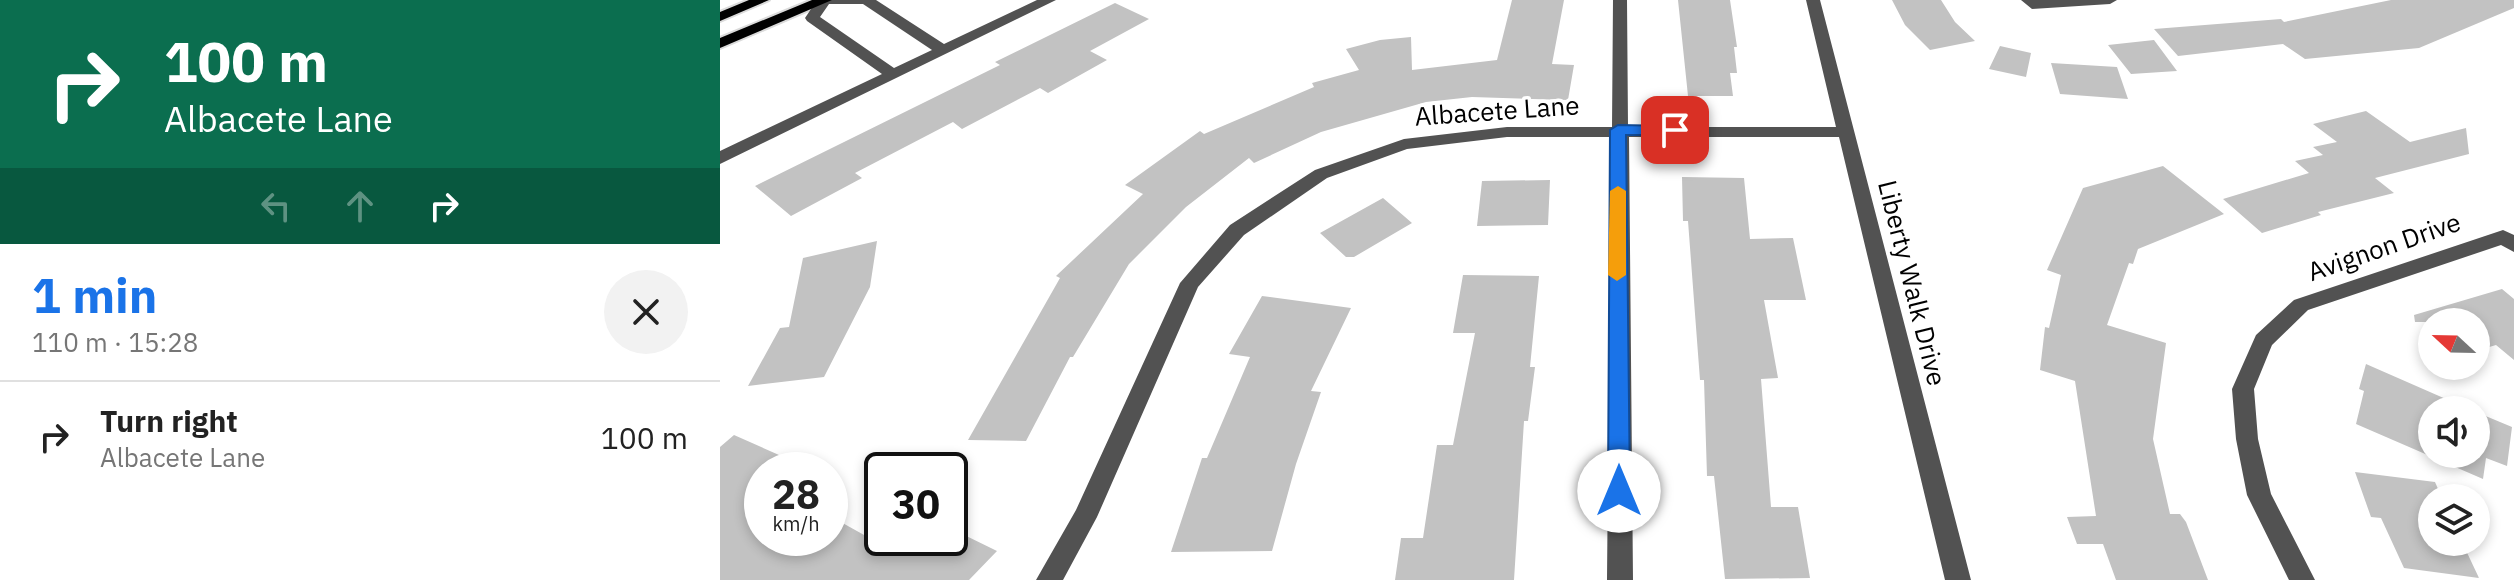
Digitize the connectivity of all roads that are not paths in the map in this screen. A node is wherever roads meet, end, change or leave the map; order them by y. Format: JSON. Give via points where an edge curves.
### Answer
{"nodes":[{"id":1,"x":762,"y":0,"type":"edge"},
{"id":2,"x":825,"y":0,"type":"edge"},
{"id":3,"x":1049,"y":0,"type":"edge"},
{"id":4,"x":1620,"y":0,"type":"edge"},
{"id":5,"x":1813,"y":0,"type":"edge"},
{"id":6,"x":2110,"y":0,"type":"edge"},
{"id":7,"x":2030,"y":2,"type":"edge"},
{"id":8,"x":720,"y":17,"type":"edge"},
{"id":9,"x":720,"y":43,"type":"edge"},
{"id":10,"x":944,"y":51,"type":"junction"},
{"id":11,"x":894,"y":75,"type":"junction"},
{"id":12,"x":1618,"y":130,"type":"junction"},
{"id":13,"x":1847,"y":132,"type":"junction"},
{"id":14,"x":720,"y":158,"type":"edge"},
{"id":15,"x":2509,"y":241,"type":"edge"},
{"id":16,"x":1049,"y":580,"type":"edge"},
{"id":17,"x":1620,"y":580,"type":"edge"},
{"id":18,"x":1958,"y":580,"type":"edge"},
{"id":19,"x":2302,"y":580,"type":"edge"}],
"edges":[{"from":1,"to":8,"type":"main road"},
{"from":2,"to":9,"type":"main road"},
{"from":2,"to":10,"type":"street","via":[[866,0]]},
{"from":2,"to":11,"type":"street","via":[[812,18]]},
{"from":3,"to":10,"type":"street"},
{"from":4,"to":12,"type":"street"},
{"from":5,"to":13,"type":"street","name":"Liberty Walk Drive"},
{"from":6,"to":7,"type":"street"},
{"from":10,"to":11,"type":"street"},
{"from":11,"to":14,"type":"street"},
{"from":12,"to":13,"type":"street","name":"Albacete Lane"},
{"from":12,"to":16,"type":"street","name":"Albacete Lane","via":[[1507,132],[1404,144],[1321,174],[1237,230],[1190,283],[1085,517]]},
{"from":12,"to":17,"type":"street"},
{"from":13,"to":18,"type":"street","name":"Liberty Walk Drive"},
{"from":15,"to":19,"type":"street","name":"Avignon Drive","via":[[2301,305],[2263,341],[2243,389],[2247,439],[2259,495]]}]}
